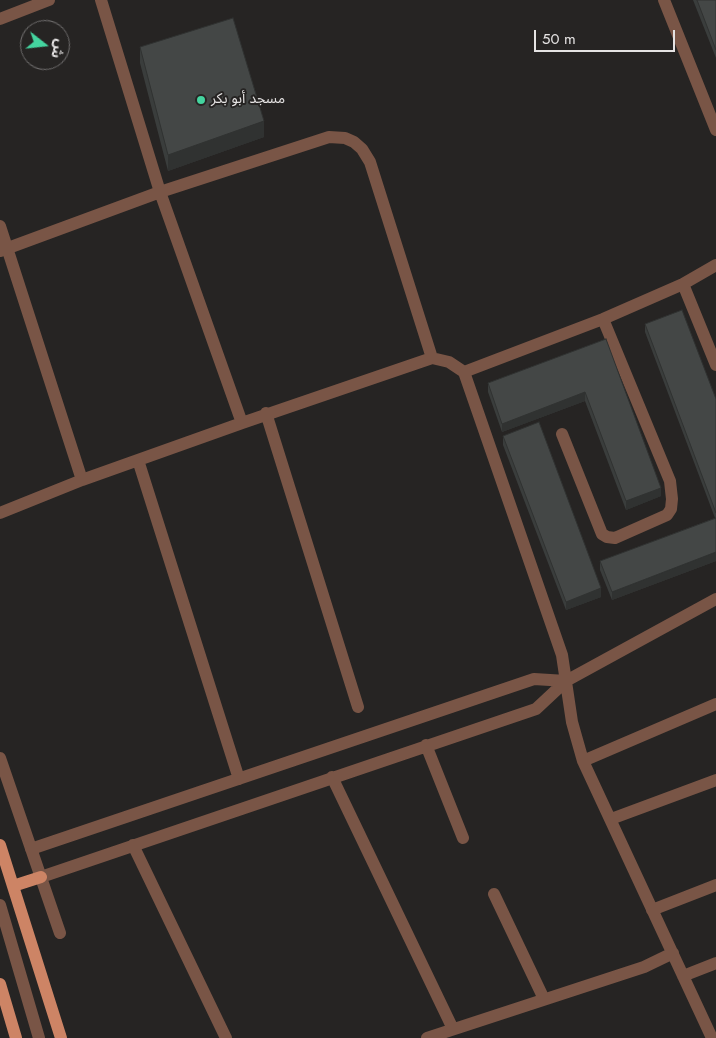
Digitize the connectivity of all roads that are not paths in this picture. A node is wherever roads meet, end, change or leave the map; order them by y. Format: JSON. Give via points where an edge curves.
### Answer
{"nodes":[{"id":1,"x":49,"y":0,"type":"edge"},
{"id":2,"x":101,"y":0,"type":"edge"},
{"id":3,"x":664,"y":0,"type":"edge"},
{"id":4,"x":0,"y":18,"type":"edge"},
{"id":5,"x":716,"y":130,"type":"edge"},
{"id":6,"x":160,"y":192,"type":"junction"},
{"id":7,"x":0,"y":226,"type":"edge"},
{"id":8,"x":4,"y":249,"type":"edge"},
{"id":9,"x":716,"y":265,"type":"edge"},
{"id":10,"x":683,"y":284,"type":"junction"},
{"id":11,"x":603,"y":319,"type":"junction"},
{"id":12,"x":432,"y":358,"type":"junction"},
{"id":13,"x":716,"y":365,"type":"edge"},
{"id":14,"x":464,"y":372,"type":"junction"},
{"id":15,"x":266,"y":414,"type":"junction"},
{"id":16,"x":242,"y":423,"type":"junction"},
{"id":17,"x":562,"y":434,"type":"dead end"},
{"id":18,"x":138,"y":460,"type":"junction"},
{"id":19,"x":82,"y":480,"type":"junction"},
{"id":20,"x":0,"y":513,"type":"edge"},
{"id":21,"x":716,"y":600,"type":"edge"},
{"id":22,"x":566,"y":681,"type":"junction"},
{"id":23,"x":716,"y":704,"type":"edge"},
{"id":24,"x":358,"y":707,"type":"dead end"},
{"id":25,"x":426,"y":745,"type":"junction"},
{"id":26,"x":0,"y":758,"type":"edge"},
{"id":27,"x":583,"y":761,"type":"junction"},
{"id":28,"x":332,"y":777,"type":"junction"},
{"id":29,"x":239,"y":779,"type":"junction"},
{"id":30,"x":716,"y":780,"type":"edge"},
{"id":31,"x":611,"y":819,"type":"junction"},
{"id":32,"x":463,"y":838,"type":"dead end"},
{"id":33,"x":133,"y":845,"type":"junction"},
{"id":34,"x":0,"y":846,"type":"edge"},
{"id":35,"x":31,"y":849,"type":"junction"},
{"id":36,"x":41,"y":877,"type":"junction"},
{"id":37,"x":716,"y":885,"type":"edge"},
{"id":38,"x":14,"y":886,"type":"junction"},
{"id":39,"x":494,"y":894,"type":"dead end"},
{"id":40,"x":0,"y":905,"type":"edge"},
{"id":41,"x":652,"y":910,"type":"junction"},
{"id":42,"x":0,"y":932,"type":"edge"},
{"id":43,"x":60,"y":933,"type":"dead end"},
{"id":44,"x":672,"y":953,"type":"junction"},
{"id":45,"x":716,"y":962,"type":"edge"},
{"id":46,"x":683,"y":976,"type":"junction"},
{"id":47,"x":0,"y":984,"type":"edge"},
{"id":48,"x":544,"y":999,"type":"junction"},
{"id":49,"x":453,"y":1029,"type":"junction"},
{"id":50,"x":16,"y":1038,"type":"edge"},
{"id":51,"x":32,"y":1038,"type":"edge"},
{"id":52,"x":39,"y":1038,"type":"edge"},
{"id":53,"x":61,"y":1038,"type":"edge"},
{"id":54,"x":226,"y":1038,"type":"edge"},
{"id":55,"x":427,"y":1038,"type":"edge"},
{"id":56,"x":712,"y":1038,"type":"edge"}],
"edges":[{"from":1,"to":4,"type":"street"},
{"from":2,"to":6,"type":"street"},
{"from":3,"to":5,"type":"street"},
{"from":6,"to":8,"type":"street"},
{"from":6,"to":12,"type":"street","via":[[329,137],[354,142],[370,162]]},
{"from":6,"to":16,"type":"street"},
{"from":7,"to":8,"type":"street"},
{"from":8,"to":19,"type":"street"},
{"from":9,"to":10,"type":"street"},
{"from":10,"to":11,"type":"street"},
{"from":10,"to":13,"type":"street"},
{"from":11,"to":14,"type":"street"},
{"from":11,"to":17,"type":"street","via":[[670,481],[671,509],[667,515],[615,538],[602,534]]},
{"from":12,"to":14,"type":"street","via":[[449,362]]},
{"from":12,"to":15,"type":"street"},
{"from":14,"to":22,"type":"street","via":[[562,655]]},
{"from":15,"to":16,"type":"street"},
{"from":15,"to":24,"type":"street"},
{"from":16,"to":18,"type":"street"},
{"from":18,"to":19,"type":"street"},
{"from":18,"to":29,"type":"street"},
{"from":19,"to":20,"type":"street"},
{"from":21,"to":22,"type":"street"},
{"from":22,"to":25,"type":"street","via":[[536,709]]},
{"from":22,"to":27,"type":"street","via":[[572,722]]},
{"from":22,"to":29,"type":"street","via":[[534,679]]},
{"from":23,"to":27,"type":"street"},
{"from":25,"to":28,"type":"street"},
{"from":25,"to":32,"type":"street"},
{"from":26,"to":35,"type":"street"},
{"from":27,"to":31,"type":"street"},
{"from":28,"to":33,"type":"street"},
{"from":28,"to":49,"type":"street"},
{"from":29,"to":35,"type":"street"},
{"from":30,"to":31,"type":"street"},
{"from":31,"to":41,"type":"street"},
{"from":33,"to":36,"type":"street"},
{"from":33,"to":54,"type":"street"},
{"from":34,"to":38,"type":"main road"},
{"from":35,"to":36,"type":"street"},
{"from":36,"to":38,"type":"main road"},
{"from":36,"to":43,"type":"street"},
{"from":37,"to":41,"type":"street"},
{"from":38,"to":53,"type":"main road"},
{"from":39,"to":48,"type":"street"},
{"from":40,"to":52,"type":"street"},
{"from":41,"to":44,"type":"street"},
{"from":42,"to":51,"type":"street"},
{"from":44,"to":46,"type":"street"},
{"from":44,"to":48,"type":"street","via":[[644,967]]},
{"from":45,"to":46,"type":"street"},
{"from":46,"to":56,"type":"street"},
{"from":47,"to":50,"type":"main road"},
{"from":48,"to":49,"type":"street"},
{"from":49,"to":55,"type":"street"}]}
